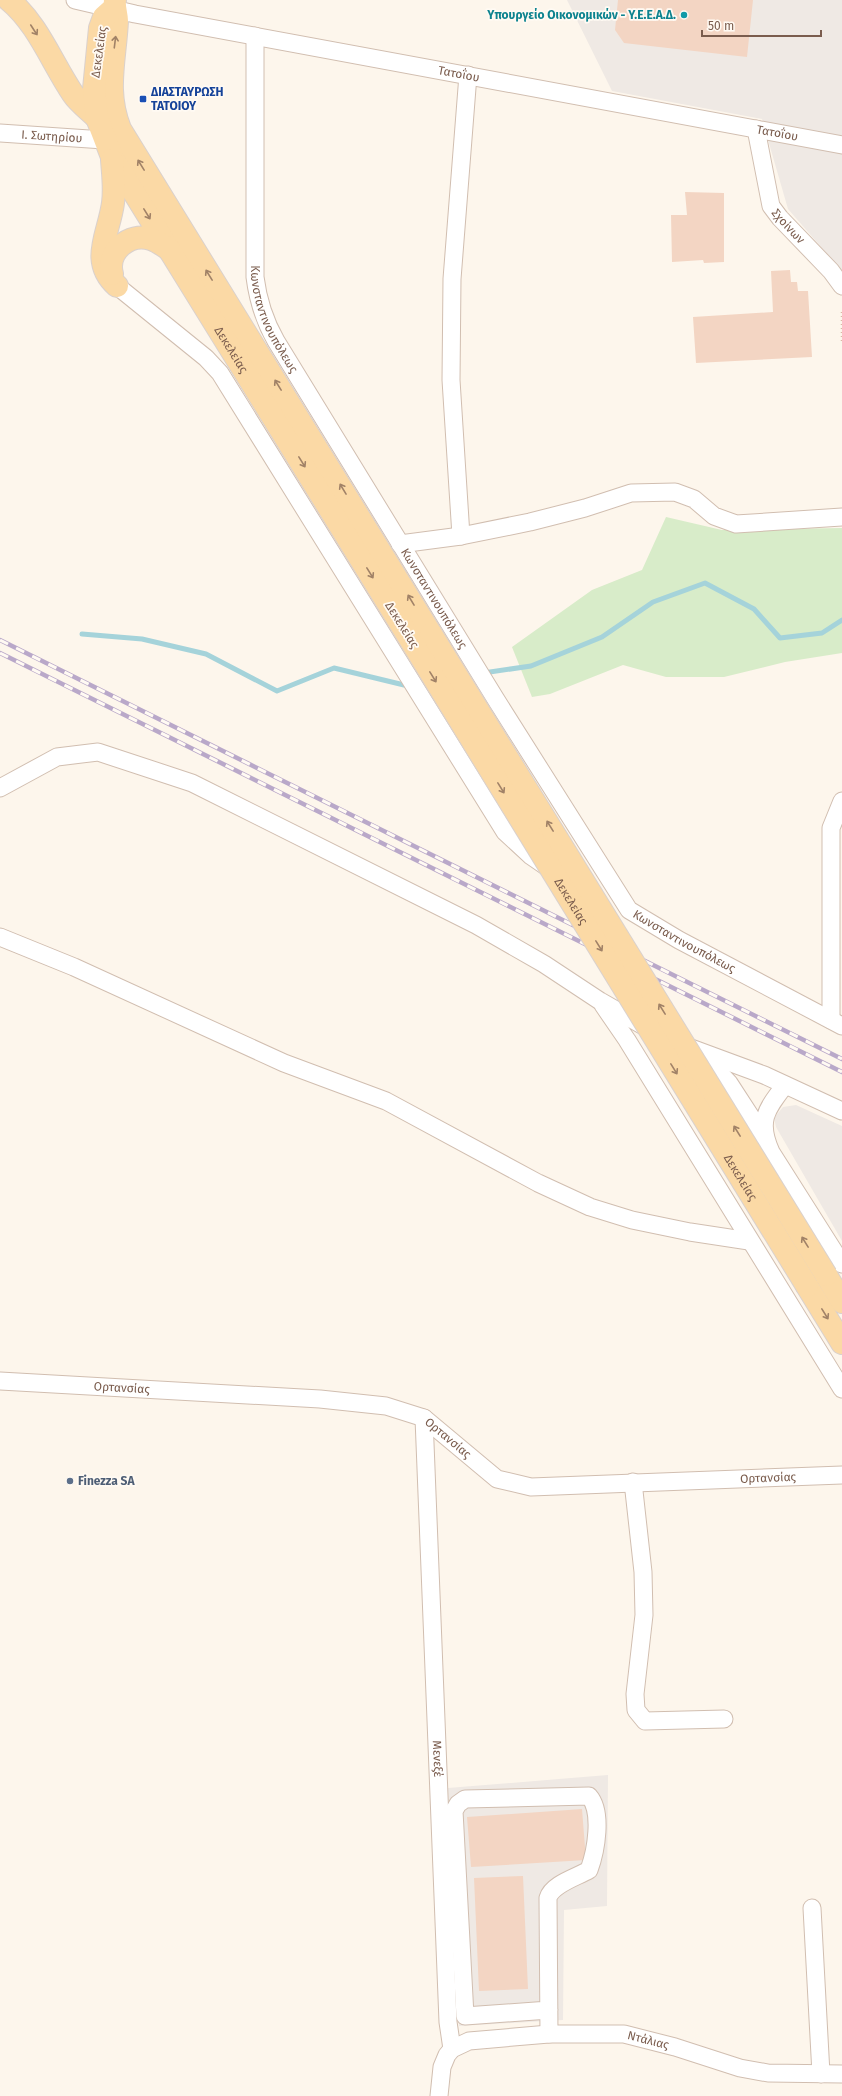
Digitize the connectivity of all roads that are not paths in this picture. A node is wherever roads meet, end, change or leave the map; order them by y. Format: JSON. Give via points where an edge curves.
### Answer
{"nodes":[{"id":1,"x":9,"y":0,"type":"edge"},
{"id":2,"x":76,"y":0,"type":"edge"},
{"id":3,"x":115,"y":4,"type":"edge"},
{"id":4,"x":255,"y":36,"type":"junction"},
{"id":5,"x":468,"y":75,"type":"junction"},
{"id":6,"x":97,"y":118,"type":"junction"},
{"id":7,"x":756,"y":129,"type":"junction"},
{"id":8,"x":0,"y":132,"type":"edge"},
{"id":9,"x":842,"y":145,"type":"edge"},
{"id":10,"x":108,"y":149,"type":"junction"},
{"id":11,"x":170,"y":250,"type":"junction"},
{"id":12,"x":117,"y":286,"type":"junction"},
{"id":13,"x":842,"y":286,"type":"edge"},
{"id":14,"x":842,"y":517,"type":"edge"},
{"id":15,"x":461,"y":536,"type":"junction"},
{"id":16,"x":400,"y":544,"type":"junction"},
{"id":17,"x":413,"y":644,"type":"junction"},
{"id":18,"x":0,"y":788,"type":"edge"},
{"id":19,"x":842,"y":801,"type":"edge"},
{"id":20,"x":581,"y":836,"type":"junction"},
{"id":21,"x":560,"y":876,"type":"junction"},
{"id":22,"x":629,"y":910,"type":"junction"},
{"id":23,"x":0,"y":937,"type":"edge"},
{"id":24,"x":600,"y":1001,"type":"junction"},
{"id":25,"x":836,"y":1023,"type":"edge"},
{"id":26,"x":700,"y":1052,"type":"junction"},
{"id":27,"x":785,"y":1085,"type":"junction"},
{"id":28,"x":842,"y":1111,"type":"edge"},
{"id":29,"x":764,"y":1137,"type":"junction"},
{"id":30,"x":750,"y":1241,"type":"junction"},
{"id":31,"x":834,"y":1270,"type":"edge"},
{"id":32,"x":842,"y":1302,"type":"edge"},
{"id":33,"x":842,"y":1343,"type":"edge"},
{"id":34,"x":0,"y":1381,"type":"edge"},
{"id":35,"x":842,"y":1389,"type":"edge"},
{"id":36,"x":424,"y":1418,"type":"junction"},
{"id":37,"x":842,"y":1475,"type":"edge"},
{"id":38,"x":633,"y":1482,"type":"junction"},
{"id":39,"x":724,"y":1718,"type":"dead end"},
{"id":40,"x":812,"y":1908,"type":"dead end"},
{"id":41,"x":549,"y":2010,"type":"junction"},
{"id":42,"x":549,"y":2034,"type":"junction"},
{"id":43,"x":452,"y":2049,"type":"junction"},
{"id":44,"x":821,"y":2074,"type":"junction"},
{"id":45,"x":842,"y":2074,"type":"edge"},
{"id":46,"x":439,"y":2096,"type":"edge"}],
"edges":[{"from":1,"to":6,"type":"main road","one_way":true,"via":[[33,28],[74,96]]},
{"from":2,"to":3,"type":"street","name":"Τατοΐου"},
{"from":3,"to":4,"type":"street","name":"Τατοΐου","via":[[135,14]]},
{"from":3,"to":6,"type":"main road","name":"Δεκελείας","via":[[104,17],[100,28],[94,89]]},
{"from":17,"to":3,"type":"main road","name":"Δεκελείας","one_way":true,"via":[[120,129],[113,112],[111,95],[117,19]]},
{"from":4,"to":5,"type":"street","name":"Τατοΐου"},
{"from":4,"to":16,"type":"street","name":"Κωνσταντινουπόλεως","via":[[255,277],[258,302],[276,341]]},
{"from":5,"to":7,"type":"street","name":"Τατοΐου"},
{"from":5,"to":15,"type":"street","via":[[452,279],[451,380]]},
{"from":6,"to":10,"type":"main road","name":"Δεκελείας"},
{"from":7,"to":9,"type":"street","name":"Τατοΐου"},
{"from":7,"to":13,"type":"street","name":"Σχοίνων","via":[[771,206]]},
{"from":8,"to":10,"type":"street","name":"Ι. Σωτηρίου"},
{"from":10,"to":11,"type":"main road","name":"Δεκελείας","one_way":true},
{"from":10,"to":12,"type":"main road","via":[[113,202],[102,261],[107,277]]},
{"from":11,"to":12,"type":"main road","via":[[151,239],[139,238],[119,246],[112,258],[111,272]]},
{"from":11,"to":17,"type":"main road","name":"Δεκελείας","one_way":true},
{"from":12,"to":17,"type":"street","via":[[206,358],[220,373]]},
{"from":14,"to":15,"type":"street","via":[[736,524],[714,516],[694,499],[674,492],[631,493],[530,522]]},
{"from":15,"to":16,"type":"street"},
{"from":16,"to":20,"type":"street","name":"Κωνσταντινουπόλεως"},
{"from":17,"to":21,"type":"street","via":[[429,710],[505,832],[531,856]]},
{"from":31,"to":17,"type":"main road","name":"Δεκελείας","one_way":true,"bridge":true},
{"from":17,"to":33,"type":"main road","name":"Δεκελείας","one_way":true,"bridge":true},
{"from":18,"to":24,"type":"street","via":[[57,757],[98,752],[192,782],[476,925],[544,964]]},
{"from":19,"to":25,"type":"street","via":[[831,828]]},
{"from":20,"to":21,"type":"street"},
{"from":20,"to":22,"type":"street","name":"Κωνσταντινουπόλεως"},
{"from":21,"to":22,"type":"street"},
{"from":22,"to":25,"type":"street","name":"Κωνσταντινουπόλεως","via":[[679,940]]},
{"from":23,"to":30,"type":"street","via":[[74,967],[284,1063],[386,1101],[538,1183],[590,1207],[632,1220]]},
{"from":24,"to":26,"type":"street","via":[[668,1040]]},
{"from":24,"to":30,"type":"street","via":[[627,1040]]},
{"from":26,"to":27,"type":"street"},
{"from":26,"to":29,"type":"street","via":[[729,1083]]},
{"from":27,"to":28,"type":"street"},
{"from":27,"to":29,"type":"street","via":[[764,1119]]},
{"from":29,"to":31,"type":"street"},
{"from":30,"to":35,"type":"street"},
{"from":31,"to":32,"type":"main road","name":"Δεκελείας"},
{"from":34,"to":36,"type":"street","name":"Ορτανσίας","via":[[320,1400],[386,1406]]},
{"from":36,"to":38,"type":"street","name":"Ορτανσίας","via":[[497,1479],[531,1487]]},
{"from":36,"to":43,"type":"street","name":"Μενεξέ","via":[[448,2022]]},
{"from":37,"to":38,"type":"street","name":"Ορτανσίας"},
{"from":38,"to":39,"type":"street","via":[[643,1572],[644,1615],[634,1694],[636,1710],[645,1721]]},
{"from":40,"to":44,"type":"street"},
{"from":41,"to":41,"type":"street","via":[[548,1898],[555,1889],[589,1870],[596,1841],[596,1807],[589,1796],[465,1799],[454,1811],[466,2016]]},
{"from":41,"to":42,"type":"street"},
{"from":42,"to":43,"type":"street","name":"Ντάλιας","via":[[469,2041]]},
{"from":42,"to":44,"type":"street","name":"Ντάλιας","via":[[624,2034],[740,2068],[768,2073]]},
{"from":43,"to":46,"type":"street","via":[[442,2067]]},
{"from":44,"to":45,"type":"street","name":"Ντάλιας"}]}
